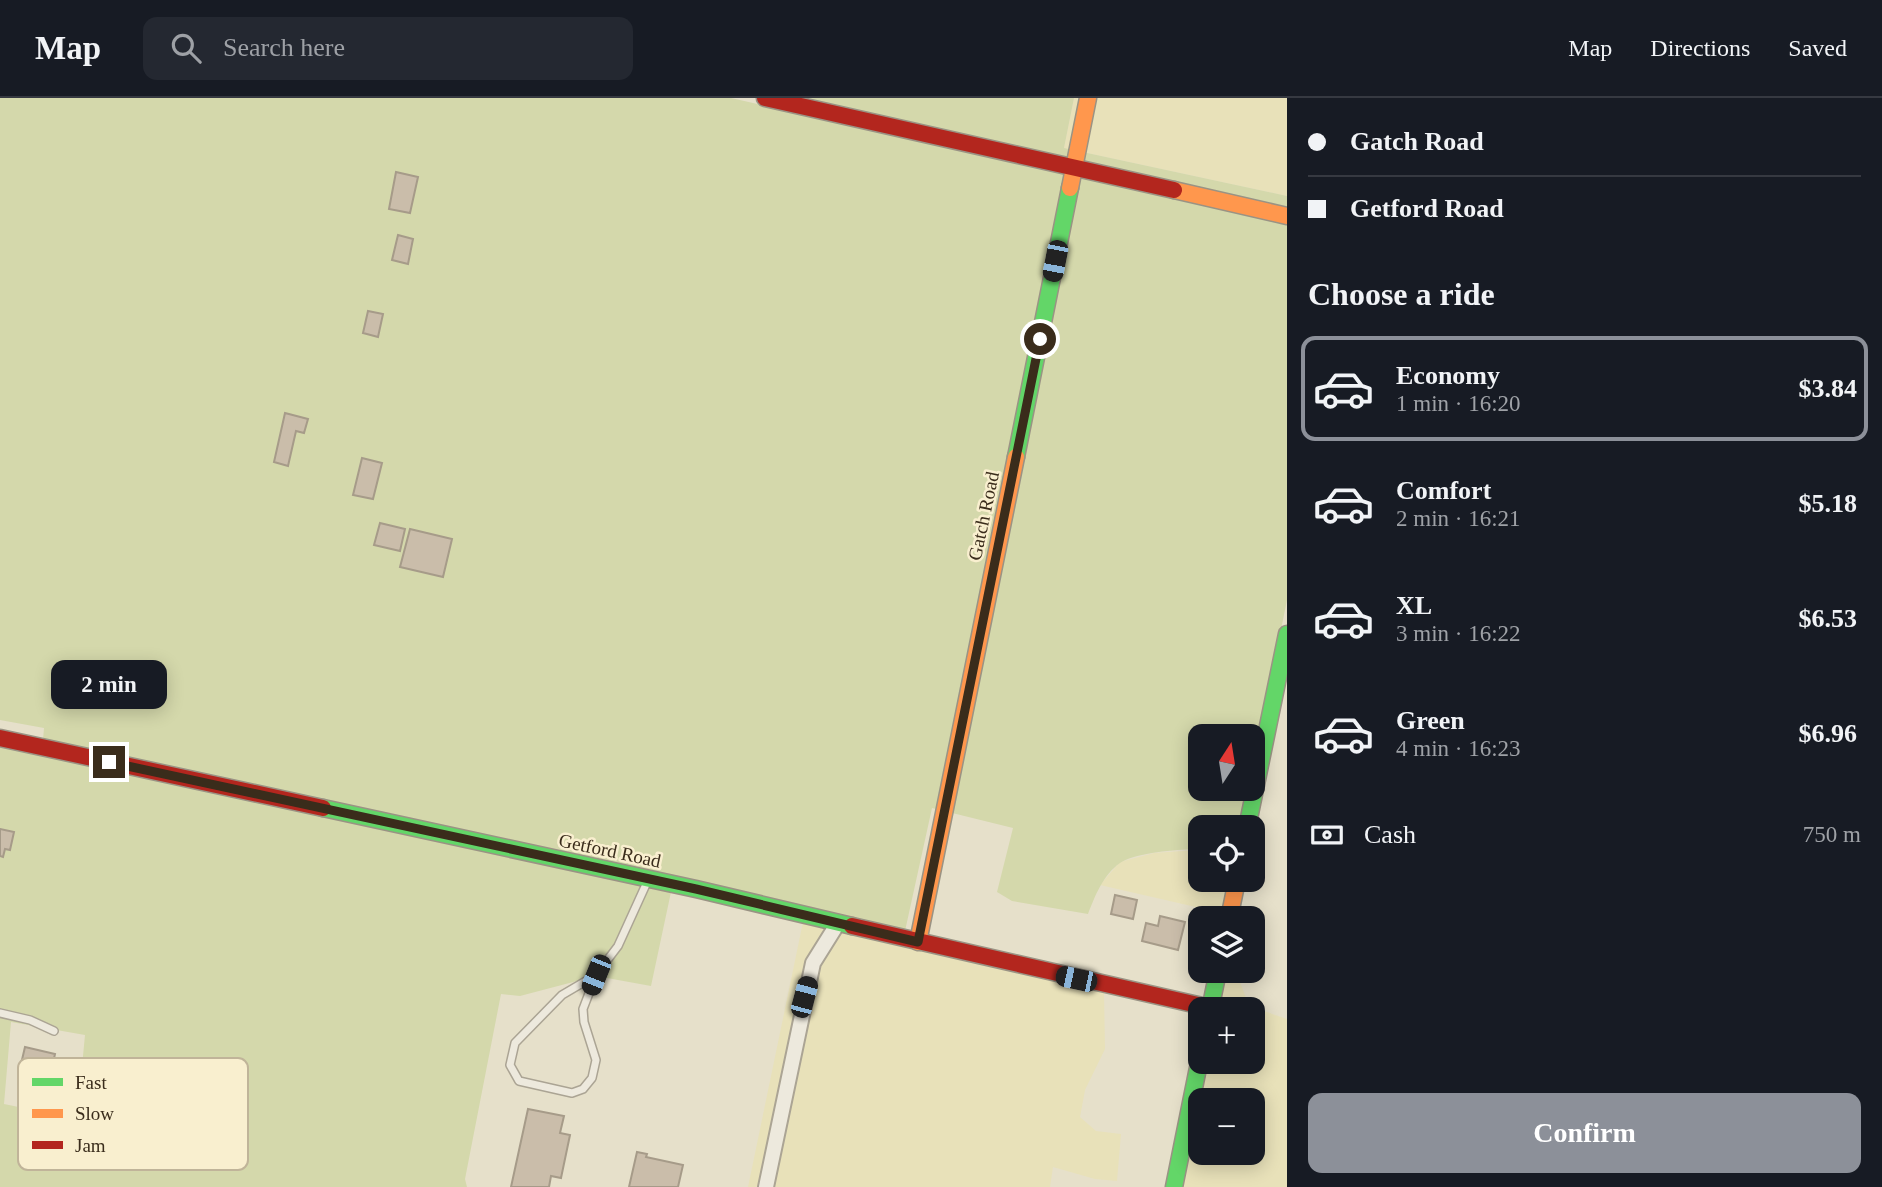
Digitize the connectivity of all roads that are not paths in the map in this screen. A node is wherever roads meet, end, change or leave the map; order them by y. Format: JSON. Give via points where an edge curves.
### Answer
{"nodes":[{"id":1,"x":765,"y":98,"type":"edge"},
{"id":2,"x":1088,"y":98,"type":"edge"},
{"id":3,"x":1074,"y":168,"type":"junction"},
{"id":4,"x":1287,"y":216,"type":"edge"},
{"id":5,"x":1287,"y":634,"type":"edge"},
{"id":6,"x":0,"y":738,"type":"edge"},
{"id":7,"x":1250,"y":815,"type":"edge"},
{"id":8,"x":648,"y":879,"type":"junction"},
{"id":9,"x":838,"y":923,"type":"junction"},
{"id":10,"x":918,"y":942,"type":"junction"},
{"id":11,"x":596,"y":975,"type":"junction"},
{"id":12,"x":1188,"y":1004,"type":"edge"},
{"id":13,"x":0,"y":1013,"type":"edge"},
{"id":14,"x":54,"y":1031,"type":"dead end"},
{"id":15,"x":1197,"y":1074,"type":"edge"},
{"id":16,"x":766,"y":1187,"type":"edge"},
{"id":17,"x":1174,"y":1187,"type":"edge"}],
"edges":[{"from":1,"to":3,"type":"street"},
{"from":2,"to":3,"type":"street","name":"Gatch Road"},
{"from":3,"to":4,"type":"street"},
{"from":3,"to":10,"type":"street","name":"Gatch Road"},
{"from":5,"to":7,"type":"street"},
{"from":6,"to":8,"type":"street","name":"Getford Road"},
{"from":8,"to":9,"type":"street","name":"Getford Road"},
{"from":8,"to":11,"type":"lane","via":[[618,946]]},
{"from":9,"to":10,"type":"street","name":"Getford Road"},
{"from":9,"to":16,"type":"street","via":[[821,947],[810,975]]},
{"from":10,"to":12,"type":"street","name":"Getford Road"},
{"from":11,"to":11,"type":"lane","via":[[562,995],[515,1043],[510,1065],[519,1082],[572,1093],[592,1078],[596,1060],[583,1009]]},
{"from":13,"to":14,"type":"lane"},
{"from":15,"to":17,"type":"street"}]}
